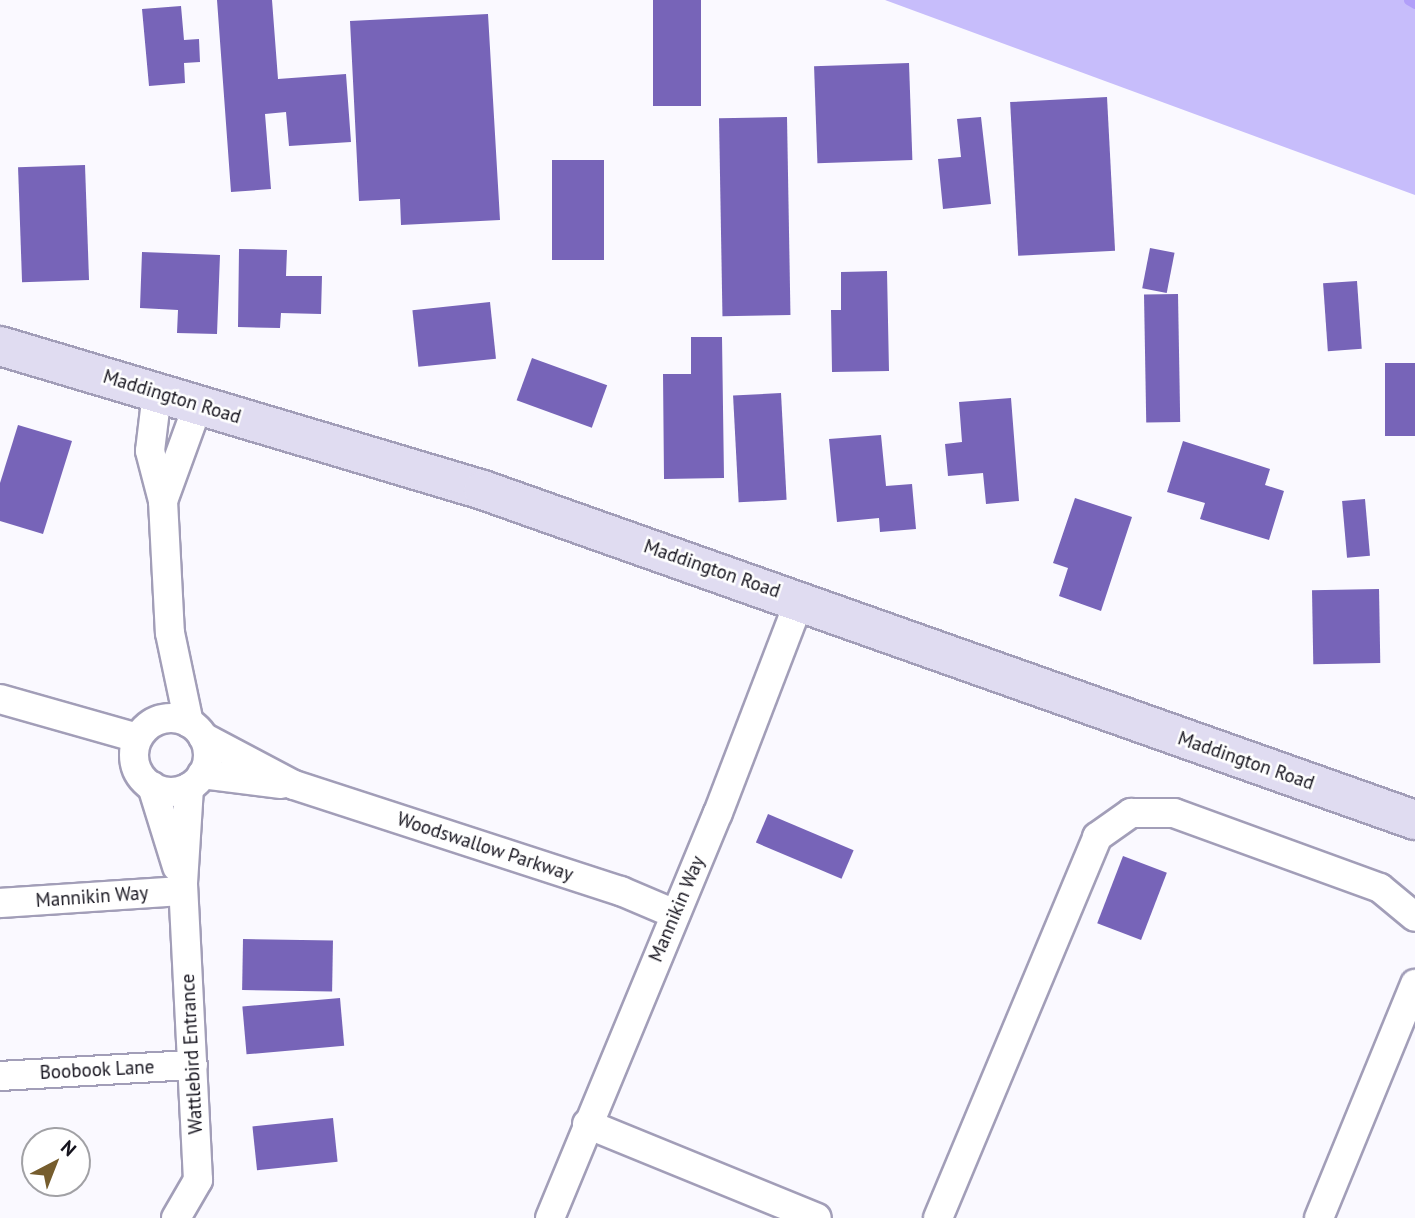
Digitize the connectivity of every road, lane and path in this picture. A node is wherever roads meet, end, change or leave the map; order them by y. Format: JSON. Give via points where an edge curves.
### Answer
{"nodes":[{"id":1,"x":0,"y":346,"type":"edge"},
{"id":2,"x":157,"y":393,"type":"junction"},
{"id":3,"x":198,"y":405,"type":"junction"},
{"id":4,"x":163,"y":502,"type":"junction"},
{"id":5,"x":800,"y":599,"type":"junction"},
{"id":6,"x":170,"y":633,"type":"junction"},
{"id":7,"x":0,"y":699,"type":"edge"},
{"id":8,"x":160,"y":720,"type":"junction"},
{"id":9,"x":196,"y":730,"type":"junction"},
{"id":10,"x":136,"y":750,"type":"junction"},
{"id":11,"x":195,"y":781,"type":"junction"},
{"id":12,"x":294,"y":785,"type":"junction"},
{"id":13,"x":152,"y":786,"type":"junction"},
{"id":14,"x":1415,"y":820,"type":"edge"},
{"id":15,"x":183,"y":887,"type":"junction"},
{"id":16,"x":0,"y":903,"type":"edge"},
{"id":17,"x":675,"y":914,"type":"junction"},
{"id":18,"x":1415,"y":917,"type":"edge"},
{"id":19,"x":1415,"y":984,"type":"edge"},
{"id":20,"x":193,"y":1065,"type":"junction"},
{"id":21,"x":0,"y":1076,"type":"edge"},
{"id":22,"x":587,"y":1124,"type":"junction"},
{"id":23,"x":176,"y":1218,"type":"edge"},
{"id":24,"x":550,"y":1218,"type":"edge"},
{"id":25,"x":817,"y":1218,"type":"edge"},
{"id":26,"x":938,"y":1218,"type":"edge"},
{"id":27,"x":1319,"y":1218,"type":"edge"}],
"edges":[{"from":1,"to":2,"type":"main road","name":"Maddington Road"},
{"from":2,"to":3,"type":"main road","name":"Maddington Road"},
{"from":2,"to":4,"type":"street","via":[[150,450]]},
{"from":3,"to":4,"type":"street"},
{"from":3,"to":5,"type":"main road","name":"Maddington Road","via":[[483,491]]},
{"from":4,"to":6,"type":"street"},
{"from":5,"to":14,"type":"main road","name":"Maddington Road","via":[[1007,679]]},
{"from":5,"to":17,"type":"street","name":"Mannikin Way"},
{"from":6,"to":8,"type":"street"},
{"from":6,"to":9,"type":"street"},
{"from":7,"to":10,"type":"street","via":[[49,713]]},
{"from":8,"to":9,"type":"street"},
{"from":8,"to":10,"type":"street"},
{"from":9,"to":11,"type":"street","via":[[207,749]]},
{"from":9,"to":12,"type":"street","name":"Woodswallow Parkway"},
{"from":10,"to":13,"type":"street"},
{"from":11,"to":12,"type":"street","name":"Woodswallow Parkway"},
{"from":11,"to":13,"type":"street","via":[[176,792]]},
{"from":11,"to":15,"type":"street","name":"Wattlebird Entrance"},
{"from":12,"to":17,"type":"street","name":"Woodswallow Parkway","via":[[621,891]]},
{"from":13,"to":15,"type":"street","name":"Wattlebird Entrance"},
{"from":15,"to":16,"type":"street","name":"Mannikin Way"},
{"from":15,"to":20,"type":"street","name":"Wattlebird Entrance"},
{"from":17,"to":22,"type":"street","name":"Mannikin Way"},
{"from":18,"to":26,"type":"street","via":[[1380,888],[1174,813],[1131,813],[1097,837]]},
{"from":19,"to":27,"type":"street"},
{"from":20,"to":21,"type":"street","name":"Boobook Lane"},
{"from":20,"to":23,"type":"street","name":"Wattlebird Entrance","via":[[198,1180]]},
{"from":22,"to":24,"type":"street","name":"Mannikin Way"},
{"from":22,"to":25,"type":"street"}]}
